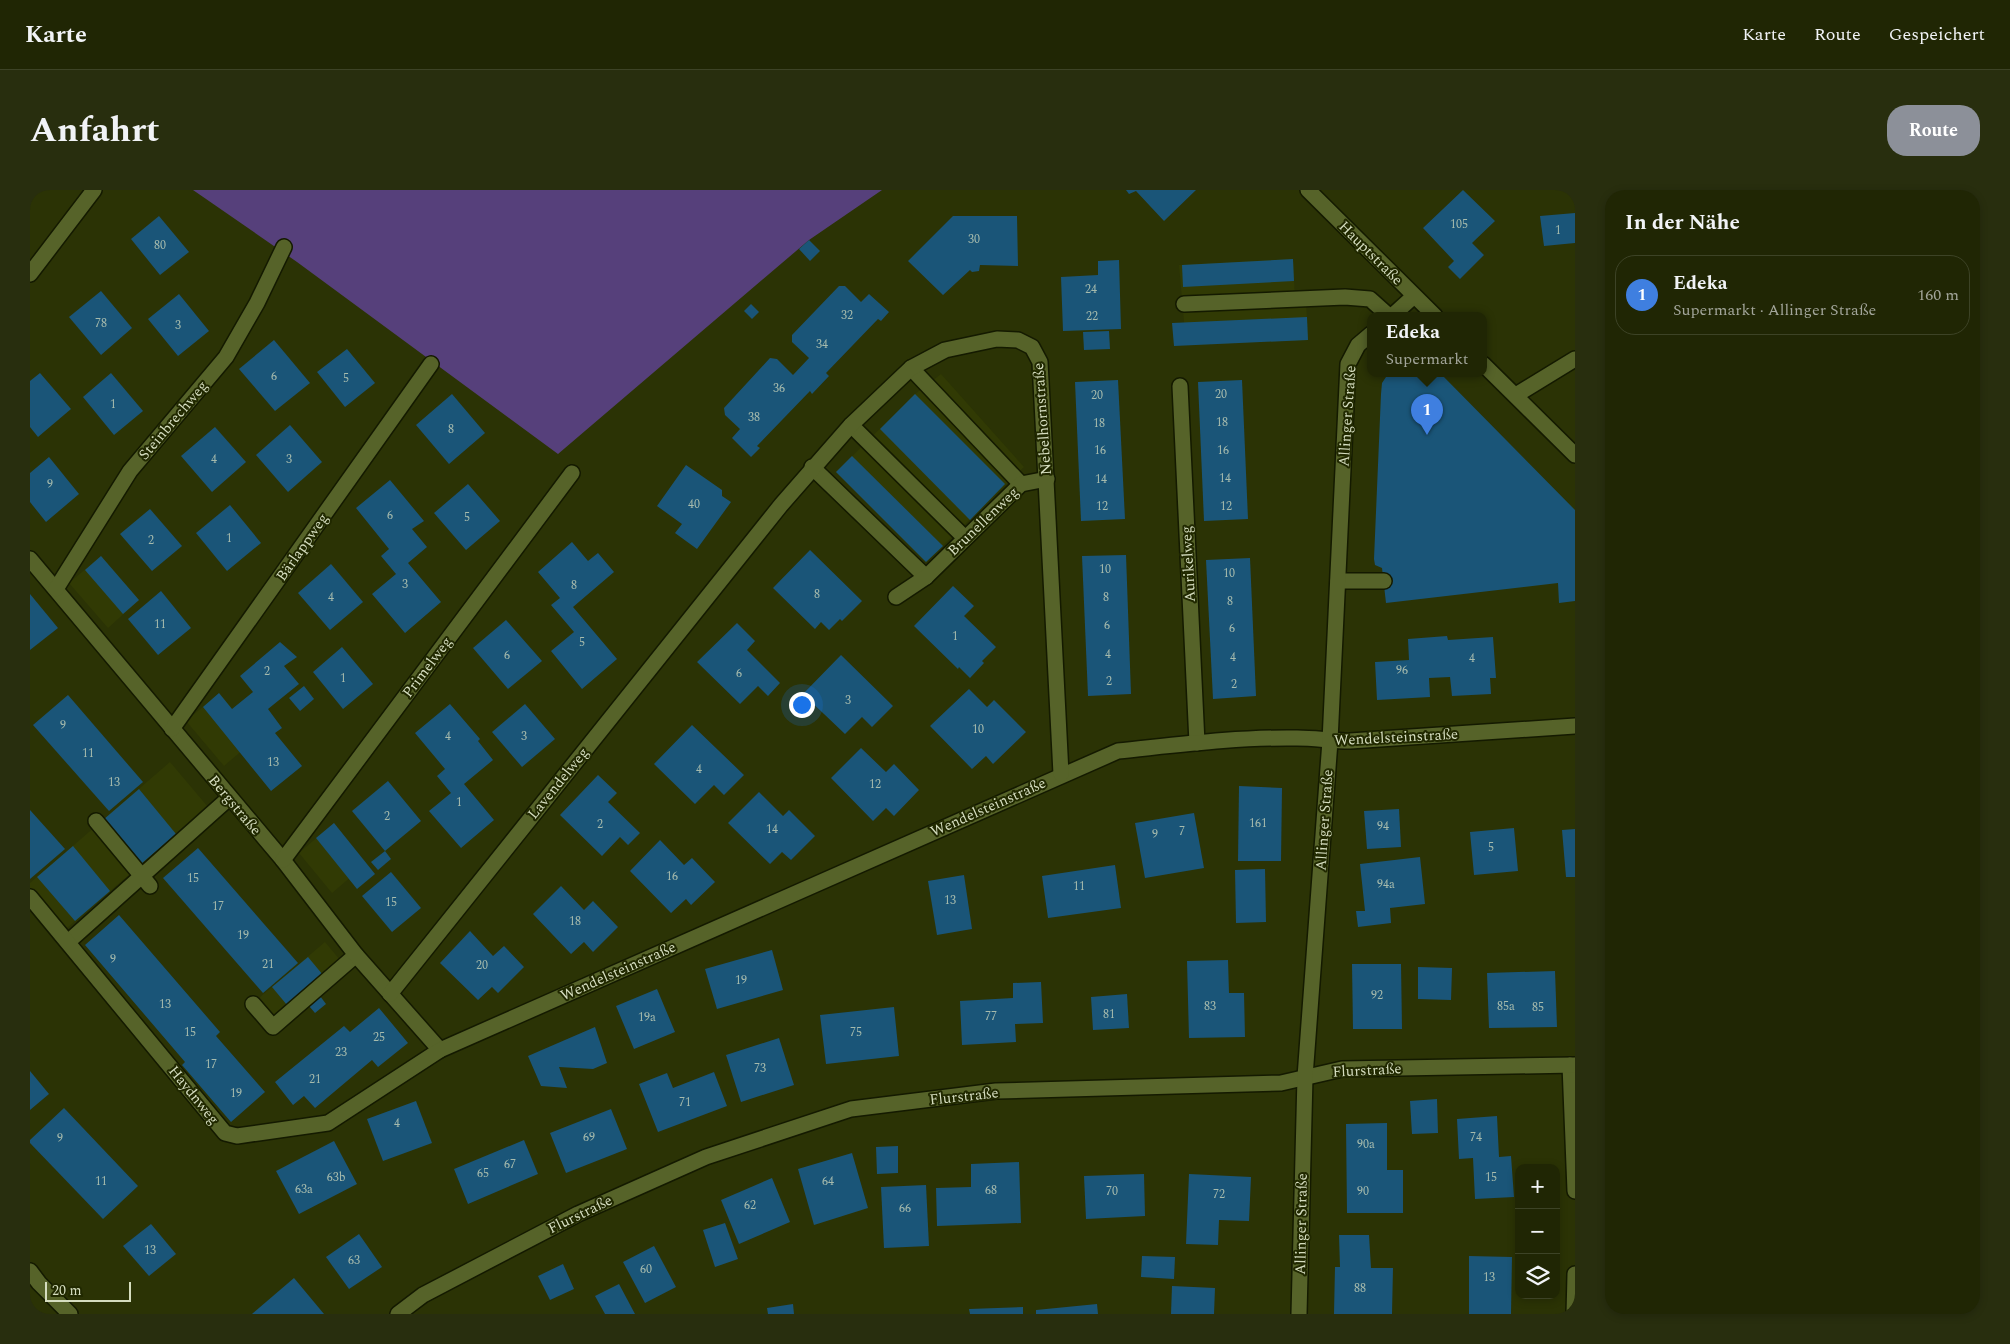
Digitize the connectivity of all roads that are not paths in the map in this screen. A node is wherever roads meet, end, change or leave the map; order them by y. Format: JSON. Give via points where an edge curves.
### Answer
{"nodes":[{"id":1,"x":94,"y":190,"type":"edge"},
{"id":2,"x":1308,"y":190,"type":"edge"},
{"id":3,"x":284,"y":248,"type":"dead end"},
{"id":4,"x":30,"y":274,"type":"edge"},
{"id":5,"x":1414,"y":296,"type":"junction"},
{"id":6,"x":1184,"y":304,"type":"dead end"},
{"id":7,"x":1386,"y":312,"type":"edge"},
{"id":8,"x":1396,"y":312,"type":"edge"},
{"id":9,"x":1431,"y":312,"type":"edge"},
{"id":10,"x":1367,"y":337,"type":"edge"},
{"id":11,"x":1575,"y":358,"type":"edge"},
{"id":12,"x":431,"y":364,"type":"dead end"},
{"id":13,"x":911,"y":368,"type":"junction"},
{"id":14,"x":1487,"y":368,"type":"edge"},
{"id":15,"x":1180,"y":386,"type":"dead end"},
{"id":16,"x":1516,"y":395,"type":"junction"},
{"id":17,"x":851,"y":425,"type":"junction"},
{"id":18,"x":1575,"y":455,"type":"edge"},
{"id":19,"x":812,"y":467,"type":"junction"},
{"id":20,"x":572,"y":473,"type":"dead end"},
{"id":21,"x":1046,"y":479,"type":"junction"},
{"id":22,"x":1021,"y":484,"type":"junction"},
{"id":23,"x":965,"y":538,"type":"junction"},
{"id":24,"x":30,"y":559,"type":"edge"},
{"id":25,"x":727,"y":572,"type":"joint"},
{"id":26,"x":926,"y":577,"type":"junction"},
{"id":27,"x":1338,"y":581,"type":"junction"},
{"id":28,"x":1384,"y":581,"type":"dead end"},
{"id":29,"x":56,"y":589,"type":"junction"},
{"id":30,"x":896,"y":597,"type":"dead end"},
{"id":31,"x":1575,"y":726,"type":"edge"},
{"id":32,"x":172,"y":729,"type":"junction"},
{"id":33,"x":1330,"y":741,"type":"junction"},
{"id":34,"x":1197,"y":743,"type":"junction"},
{"id":35,"x":1061,"y":774,"type":"junction"},
{"id":36,"x":229,"y":798,"type":"junction"},
{"id":37,"x":96,"y":821,"type":"dead end"},
{"id":38,"x":283,"y":860,"type":"junction"},
{"id":39,"x":146,"y":881,"type":"junction"},
{"id":40,"x":30,"y":897,"type":"edge"},
{"id":41,"x":68,"y":942,"type":"junction"},
{"id":42,"x":356,"y":955,"type":"junction"},
{"id":43,"x":390,"y":994,"type":"junction"},
{"id":44,"x":253,"y":1004,"type":"dead end"},
{"id":45,"x":440,"y":1050,"type":"junction"},
{"id":46,"x":1573,"y":1065,"type":"edge"},
{"id":47,"x":1304,"y":1077,"type":"junction"},
{"id":48,"x":1575,"y":1191,"type":"edge"},
{"id":49,"x":30,"y":1271,"type":"edge"},
{"id":50,"x":1575,"y":1274,"type":"edge"},
{"id":51,"x":70,"y":1314,"type":"edge"},
{"id":52,"x":398,"y":1314,"type":"edge"},
{"id":53,"x":1299,"y":1314,"type":"edge"},
{"id":54,"x":1574,"y":1314,"type":"edge"}],
"edges":[{"from":1,"to":4,"type":"street"},
{"from":2,"to":5,"type":"street","name":"Hauptstraße"},
{"from":3,"to":29,"type":"street","name":"Steinbrechweg","via":[[226,357],[130,471]]},
{"from":5,"to":8,"type":"street"},
{"from":5,"to":9,"type":"street","name":"Hauptstraße"},
{"from":6,"to":7,"type":"street","via":[[1346,297],[1370,300]]},
{"from":10,"to":27,"type":"street","name":"Allinger Straße","via":[[1358,345],[1348,364]]},
{"from":11,"to":16,"type":"street"},
{"from":12,"to":32,"type":"street","name":"Bärlappweg"},
{"from":13,"to":17,"type":"street","name":"Nebelhornstraße"},
{"from":13,"to":21,"type":"street","name":"Nebelhornstraße","via":[[945,350],[997,339],[1018,340],[1032,347],[1040,362]]},
{"from":13,"to":22,"type":"street"},
{"from":14,"to":16,"type":"street"},
{"from":15,"to":34,"type":"street","name":"Aurikelweg"},
{"from":16,"to":18,"type":"street"},
{"from":17,"to":19,"type":"street","name":"Nebelhornstraße"},
{"from":17,"to":23,"type":"street"},
{"from":19,"to":25,"type":"street","name":"Nebelhornstraße"},
{"from":19,"to":26,"type":"street"},
{"from":20,"to":38,"type":"street","name":"Primelweg"},
{"from":21,"to":22,"type":"street","name":"Brunellenweg"},
{"from":21,"to":35,"type":"street","name":"Nebelhornstraße"},
{"from":22,"to":23,"type":"street","name":"Brunellenweg"},
{"from":23,"to":26,"type":"street","name":"Brunellenweg"},
{"from":24,"to":29,"type":"street","name":"Bergstraße"},
{"from":25,"to":43,"type":"street","name":"Lavendelweg"},
{"from":26,"to":30,"type":"street","name":"Brunellenweg"},
{"from":27,"to":28,"type":"street"},
{"from":27,"to":33,"type":"street","name":"Allinger Straße"},
{"from":29,"to":32,"type":"street","name":"Bergstraße"},
{"from":31,"to":33,"type":"street","name":"Wendelsteinstraße"},
{"from":32,"to":36,"type":"street","name":"Bergstraße"},
{"from":33,"to":34,"type":"street","name":"Wendelsteinstraße","via":[[1299,738]]},
{"from":33,"to":47,"type":"street","name":"Allinger Straße"},
{"from":34,"to":35,"type":"street","name":"Wendelsteinstraße","via":[[1118,751]]},
{"from":35,"to":45,"type":"street","name":"Wendelsteinstraße"},
{"from":36,"to":38,"type":"street","name":"Bergstraße"},
{"from":36,"to":39,"type":"street"},
{"from":37,"to":39,"type":"street"},
{"from":38,"to":42,"type":"street","name":"Bergstraße"},
{"from":39,"to":41,"type":"street"},
{"from":40,"to":41,"type":"street","name":"Haydnweg"},
{"from":41,"to":45,"type":"street","name":"Haydnweg","via":[[225,1133],[238,1136],[328,1122]]},
{"from":42,"to":43,"type":"street","name":"Bergstraße"},
{"from":42,"to":44,"type":"street","via":[[273,1027]]},
{"from":43,"to":45,"type":"street","name":"Bergstraße"},
{"from":46,"to":47,"type":"street","name":"Flurstraße","via":[[1342,1069]]},
{"from":46,"to":48,"type":"street"},
{"from":47,"to":52,"type":"street","name":"Flurstraße","via":[[1281,1083],[996,1091],[851,1109],[706,1157],[578,1214],[423,1294]]},
{"from":47,"to":53,"type":"street","name":"Allinger Straße"},
{"from":49,"to":51,"type":"street"},
{"from":50,"to":54,"type":"street"}]}
